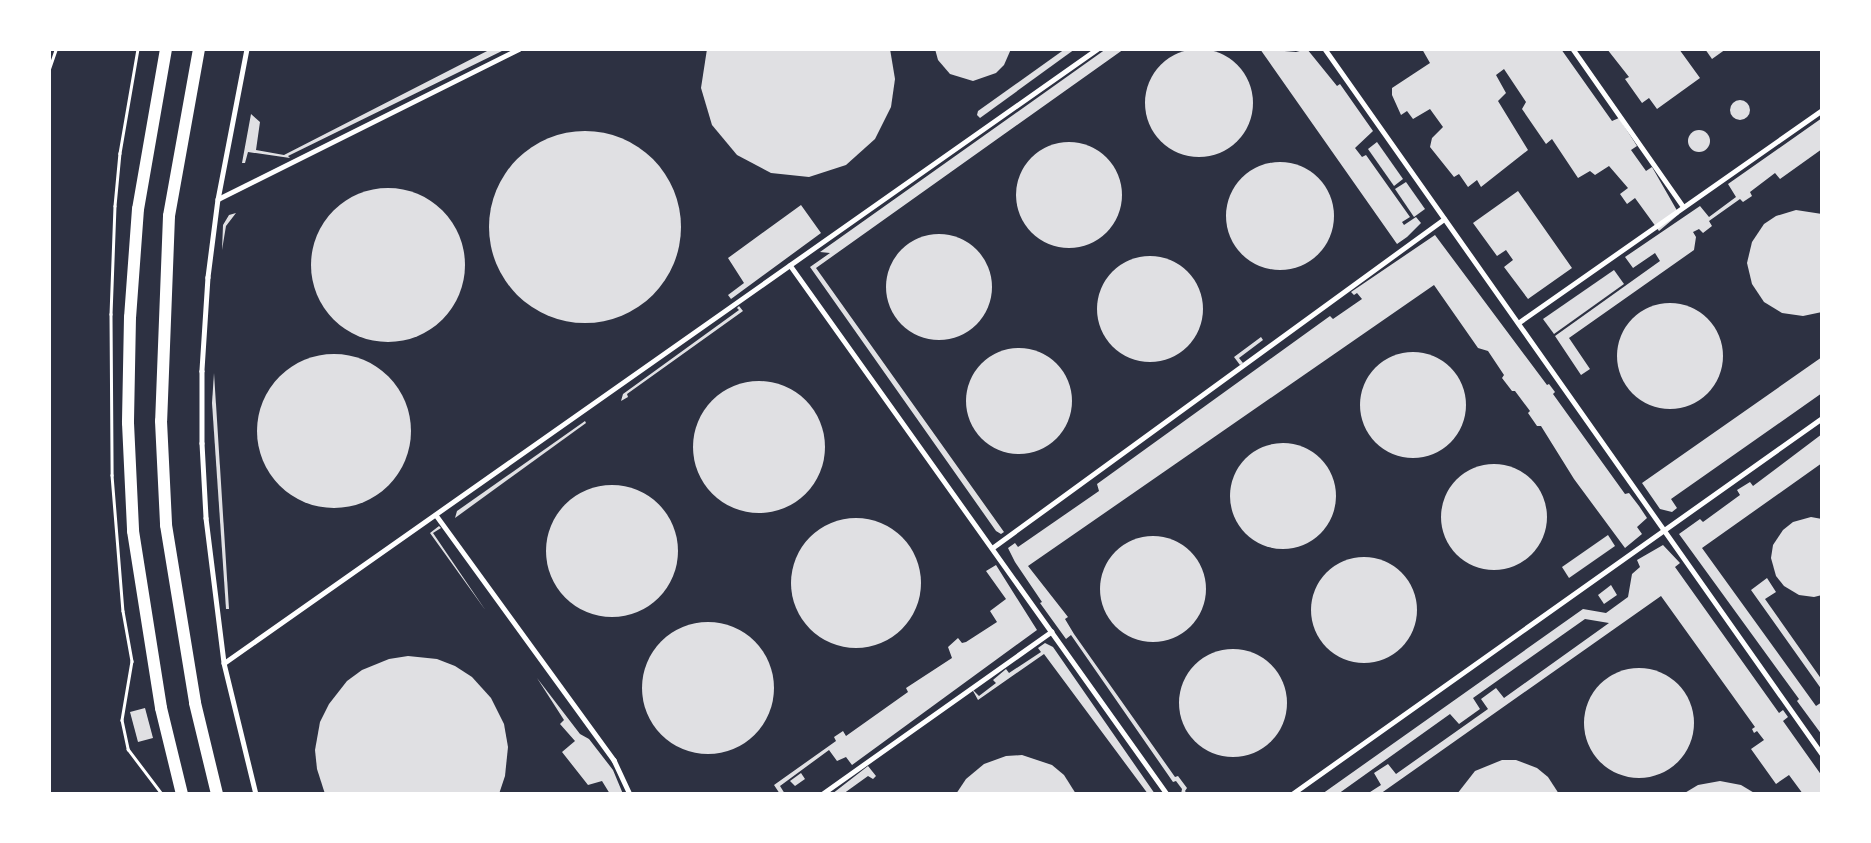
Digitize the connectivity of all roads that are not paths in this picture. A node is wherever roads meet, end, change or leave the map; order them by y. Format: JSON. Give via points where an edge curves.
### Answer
{"nodes":[{"id":1,"x":166,"y":49,"type":"edge"},
{"id":2,"x":199,"y":49,"type":"edge"},
{"id":3,"x":247,"y":49,"type":"edge"},
{"id":4,"x":519,"y":49,"type":"edge"},
{"id":5,"x":1097,"y":49,"type":"edge"},
{"id":6,"x":1325,"y":49,"type":"edge"},
{"id":7,"x":1573,"y":49,"type":"edge"},
{"id":8,"x":1822,"y":110,"type":"edge"},
{"id":9,"x":218,"y":199,"type":"junction"},
{"id":10,"x":1683,"y":206,"type":"junction"},
{"id":11,"x":1444,"y":219,"type":"junction"},
{"id":12,"x":790,"y":265,"type":"junction"},
{"id":13,"x":1518,"y":323,"type":"junction"},
{"id":14,"x":1822,"y":418,"type":"edge"},
{"id":15,"x":436,"y":515,"type":"junction"},
{"id":16,"x":1664,"y":529,"type":"junction"},
{"id":17,"x":992,"y":548,"type":"junction"},
{"id":18,"x":1051,"y":632,"type":"junction"},
{"id":19,"x":223,"y":663,"type":"junction"},
{"id":20,"x":1822,"y":754,"type":"edge"},
{"id":21,"x":182,"y":794,"type":"edge"},
{"id":22,"x":217,"y":794,"type":"edge"},
{"id":23,"x":256,"y":794,"type":"edge"},
{"id":24,"x":630,"y":794,"type":"edge"},
{"id":25,"x":822,"y":794,"type":"edge"},
{"id":26,"x":1167,"y":794,"type":"edge"},
{"id":27,"x":1292,"y":794,"type":"edge"}],
"edges":[{"from":1,"to":21,"type":"main road","via":[[138,209],[128,423],[134,531],[161,708]]},
{"from":2,"to":22,"type":"main road","via":[[169,216],[161,421],[166,525],[195,703]]},
{"from":3,"to":9,"type":"lane"},
{"from":4,"to":9,"type":"lane"},
{"from":5,"to":12,"type":"lane"},
{"from":6,"to":11,"type":"lane"},
{"from":7,"to":10,"type":"lane"},
{"from":8,"to":10,"type":"lane"},
{"from":9,"to":19,"type":"lane","via":[[208,277],[202,431],[206,518]]},
{"from":10,"to":13,"type":"lane"},
{"from":11,"to":13,"type":"lane"},
{"from":11,"to":17,"type":"lane"},
{"from":12,"to":15,"type":"lane"},
{"from":12,"to":17,"type":"lane"},
{"from":13,"to":16,"type":"lane"},
{"from":14,"to":16,"type":"lane"},
{"from":15,"to":19,"type":"lane"},
{"from":15,"to":24,"type":"lane","via":[[614,760]]},
{"from":16,"to":20,"type":"lane"},
{"from":16,"to":27,"type":"lane"},
{"from":17,"to":18,"type":"lane"},
{"from":18,"to":25,"type":"lane"},
{"from":18,"to":26,"type":"lane"},
{"from":19,"to":23,"type":"lane"}]}
